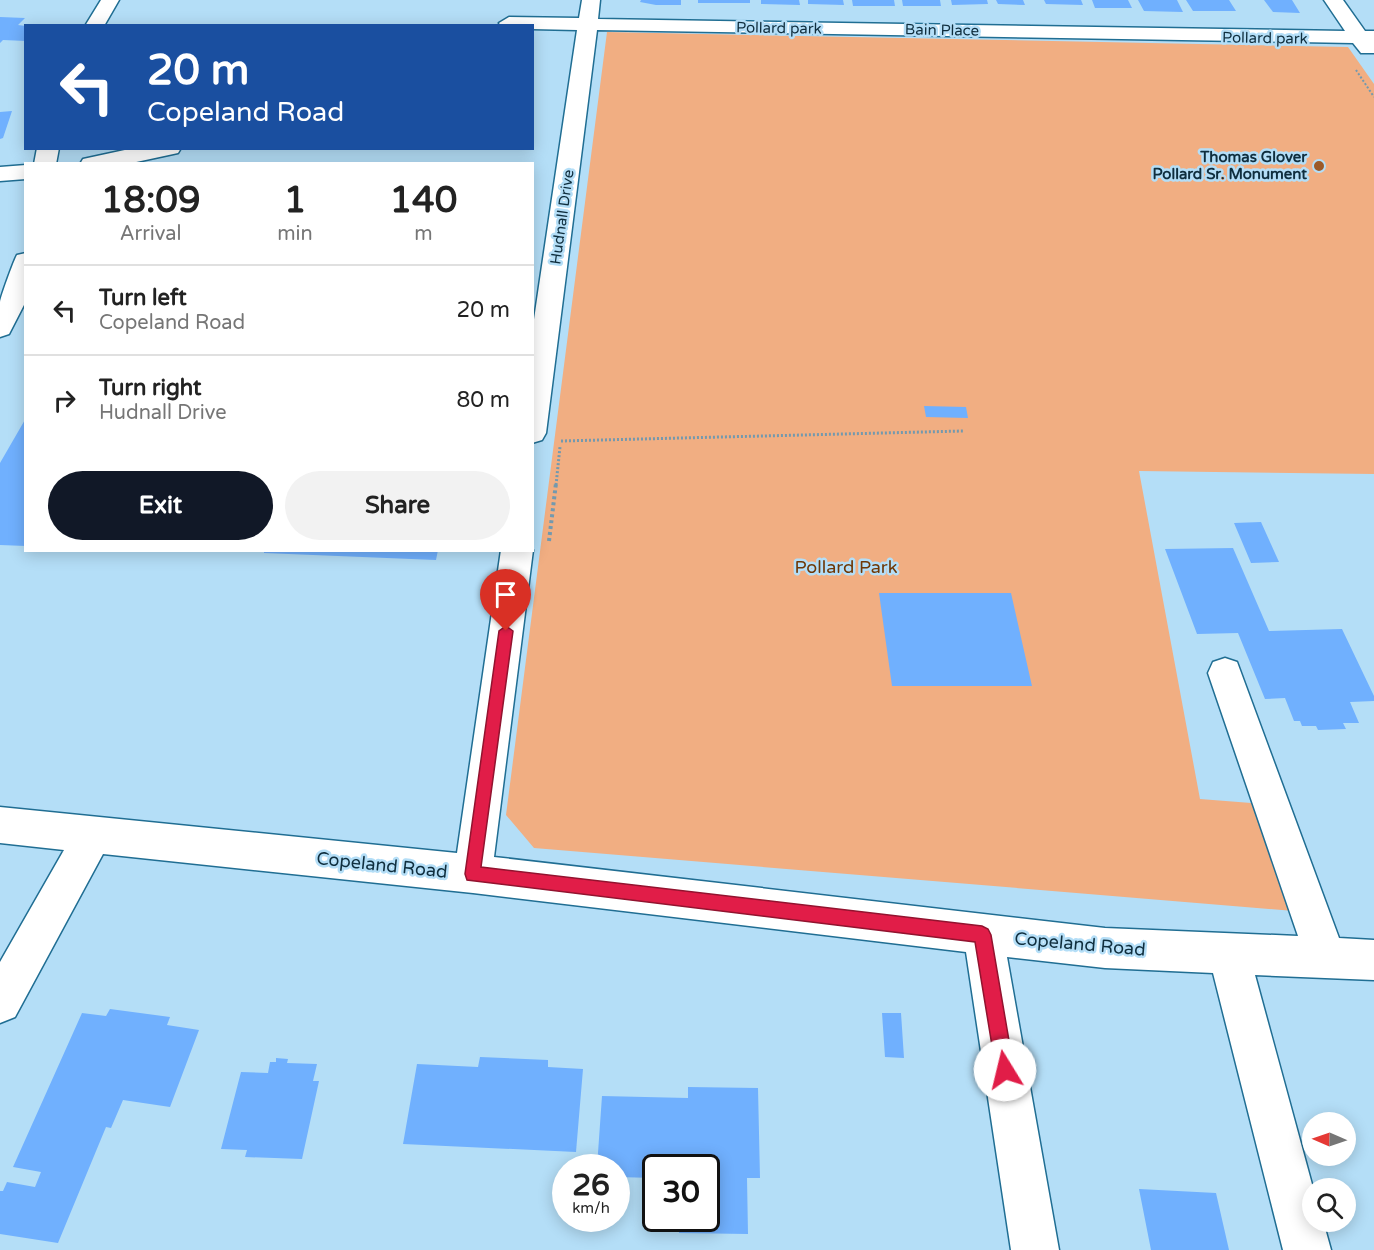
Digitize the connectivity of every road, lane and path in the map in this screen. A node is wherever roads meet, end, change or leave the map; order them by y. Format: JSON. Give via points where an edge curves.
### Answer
{"nodes":[{"id":1,"x":110,"y":0,"type":"edge"},
{"id":2,"x":591,"y":0,"type":"edge"},
{"id":3,"x":1333,"y":0,"type":"edge"},
{"id":4,"x":529,"y":8,"type":"dead end"},
{"id":5,"x":95,"y":24,"type":"edge"},
{"id":6,"x":507,"y":24,"type":"edge"},
{"id":7,"x":588,"y":24,"type":"junction"},
{"id":8,"x":1366,"y":37,"type":"edge"},
{"id":9,"x":1374,"y":58,"type":"edge"},
{"id":10,"x":1352,"y":64,"type":"dead end"},
{"id":11,"x":1374,"y":97,"type":"edge"},
{"id":12,"x":160,"y":150,"type":"edge"},
{"id":13,"x":101,"y":162,"type":"edge"},
{"id":14,"x":24,"y":172,"type":"edge"},
{"id":15,"x":0,"y":174,"type":"edge"},
{"id":16,"x":24,"y":269,"type":"edge"},
{"id":17,"x":0,"y":328,"type":"edge"},
{"id":18,"x":534,"y":418,"type":"edge"},
{"id":19,"x":963,"y":431,"type":"dead end"},
{"id":20,"x":561,"y":441,"type":"dead end"},
{"id":21,"x":517,"y":552,"type":"edge"},
{"id":22,"x":1225,"y":673,"type":"dead end"},
{"id":23,"x":0,"y":825,"type":"edge"},
{"id":24,"x":93,"y":835,"type":"junction"},
{"id":25,"x":472,"y":874,"type":"junction"},
{"id":26,"x":982,"y":935,"type":"junction"},
{"id":27,"x":1229,"y":955,"type":"junction"},
{"id":28,"x":1326,"y":958,"type":"junction"},
{"id":29,"x":1374,"y":960,"type":"edge"},
{"id":30,"x":0,"y":1002,"type":"edge"},
{"id":31,"x":1035,"y":1250,"type":"edge"},
{"id":32,"x":1307,"y":1250,"type":"edge"}],
"edges":[{"from":1,"to":5,"type":"street"},
{"from":2,"to":7,"type":"street","name":"Hudnall Drive"},
{"from":3,"to":8,"type":"street"},
{"from":4,"to":6,"type":"street"},
{"from":6,"to":7,"type":"street","name":"Bain Place"},
{"from":7,"to":8,"type":"street","name":"Bain Place"},
{"from":7,"to":18,"type":"street","name":"Hudnall Drive"},
{"from":8,"to":9,"type":"street"},
{"from":10,"to":11,"type":"path"},
{"from":12,"to":13,"type":"street"},
{"from":14,"to":15,"type":"street"},
{"from":16,"to":17,"type":"street"},
{"from":19,"to":20,"type":"path","via":[[680,435]]},
{"from":21,"to":25,"type":"street"},
{"from":22,"to":28,"type":"street"},
{"from":23,"to":24,"type":"street","name":"Copeland Road"},
{"from":24,"to":25,"type":"street","name":"Copeland Road"},
{"from":24,"to":30,"type":"street"},
{"from":25,"to":26,"type":"street","name":"Copeland Road"},
{"from":26,"to":27,"type":"street","name":"Copeland Road","via":[[1105,948]]},
{"from":26,"to":31,"type":"street"},
{"from":27,"to":28,"type":"street","name":"Copeland Road"},
{"from":27,"to":32,"type":"street"},
{"from":28,"to":29,"type":"street","name":"Copeland Road"}]}
